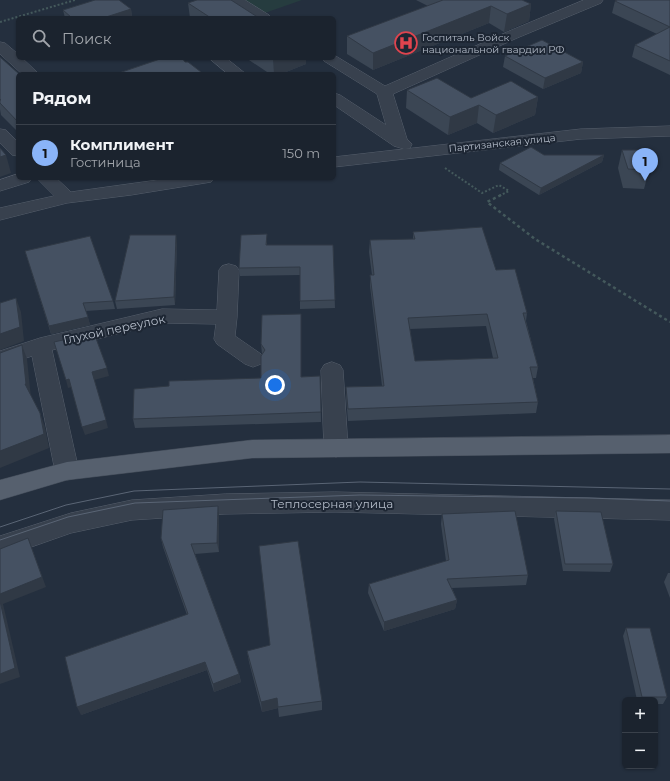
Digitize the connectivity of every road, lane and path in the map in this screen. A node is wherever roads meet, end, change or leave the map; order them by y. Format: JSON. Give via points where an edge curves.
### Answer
{"nodes":[{"id":1,"x":75,"y":0,"type":"edge"},
{"id":2,"x":236,"y":0,"type":"edge"},
{"id":3,"x":596,"y":0,"type":"edge"},
{"id":4,"x":20,"y":16,"type":"edge"},
{"id":5,"x":261,"y":16,"type":"edge"},
{"id":6,"x":16,"y":17,"type":"edge"},
{"id":7,"x":0,"y":22,"type":"edge"},
{"id":8,"x":0,"y":46,"type":"edge"},
{"id":9,"x":26,"y":60,"type":"edge"},
{"id":10,"x":219,"y":60,"type":"edge"},
{"id":11,"x":332,"y":60,"type":"edge"},
{"id":12,"x":18,"y":62,"type":"junction"},
{"id":13,"x":29,"y":72,"type":"edge"},
{"id":14,"x":235,"y":72,"type":"edge"},
{"id":15,"x":384,"y":92,"type":"junction"},
{"id":16,"x":336,"y":99,"type":"edge"},
{"id":17,"x":670,"y":131,"type":"edge"},
{"id":18,"x":0,"y":134,"type":"edge"},
{"id":19,"x":400,"y":142,"type":"junction"},
{"id":20,"x":16,"y":149,"type":"edge"},
{"id":21,"x":421,"y":152,"type":"junction"},
{"id":22,"x":336,"y":162,"type":"edge"},
{"id":23,"x":17,"y":180,"type":"edge"},
{"id":24,"x":48,"y":180,"type":"edge"},
{"id":25,"x":179,"y":180,"type":"edge"},
{"id":26,"x":126,"y":184,"type":"edge"},
{"id":27,"x":0,"y":186,"type":"edge"},
{"id":28,"x":67,"y":198,"type":"junction"},
{"id":29,"x":0,"y":214,"type":"edge"},
{"id":30,"x":229,"y":270,"type":"dead end"},
{"id":31,"x":227,"y":317,"type":"junction"},
{"id":32,"x":670,"y":322,"type":"edge"},
{"id":33,"x":40,"y":345,"type":"junction"},
{"id":34,"x":0,"y":359,"type":"edge"},
{"id":35,"x":253,"y":359,"type":"dead end"},
{"id":36,"x":332,"y":370,"type":"dead end"},
{"id":37,"x":670,"y":444,"type":"edge"},
{"id":38,"x":336,"y":448,"type":"junction"},
{"id":39,"x":67,"y":471,"type":"junction"},
{"id":40,"x":0,"y":490,"type":"edge"},
{"id":41,"x":670,"y":510,"type":"edge"},
{"id":42,"x":0,"y":547,"type":"edge"}],
"edges":[{"from":1,"to":4,"type":"path"},
{"from":2,"to":5,"type":"street"},
{"from":3,"to":15,"type":"street"},
{"from":6,"to":7,"type":"path"},
{"from":8,"to":12,"type":"street"},
{"from":9,"to":12,"type":"street"},
{"from":10,"to":14,"type":"street"},
{"from":11,"to":15,"type":"street"},
{"from":12,"to":13,"type":"street"},
{"from":15,"to":19,"type":"street"},
{"from":16,"to":19,"type":"street"},
{"from":17,"to":21,"type":"street","name":"Партизанская улица","via":[[581,134]]},
{"from":18,"to":20,"type":"street"},
{"from":19,"to":21,"type":"street"},
{"from":21,"to":22,"type":"street","name":"Партизанская улица"},
{"from":21,"to":32,"type":"path","via":[[482,193],[499,184],[509,191],[487,202],[535,239]]},
{"from":23,"to":27,"type":"street"},
{"from":24,"to":28,"type":"street"},
{"from":25,"to":26,"type":"street"},
{"from":26,"to":28,"type":"street"},
{"from":28,"to":29,"type":"street"},
{"from":30,"to":31,"type":"street"},
{"from":31,"to":33,"type":"street","name":"Глухой переулок","via":[[162,316]]},
{"from":31,"to":35,"type":"street","via":[[224,339]]},
{"from":33,"to":34,"type":"street","name":"Глухой переулок"},
{"from":33,"to":39,"type":"street"},
{"from":36,"to":38,"type":"street"},
{"from":37,"to":38,"type":"main road"},
{"from":38,"to":39,"type":"main road","via":[[252,449]]},
{"from":39,"to":40,"type":"main road"},
{"from":41,"to":42,"type":"street","name":"Теплосерная улица","via":[[335,502],[225,504],[132,510],[71,523]]}]}
